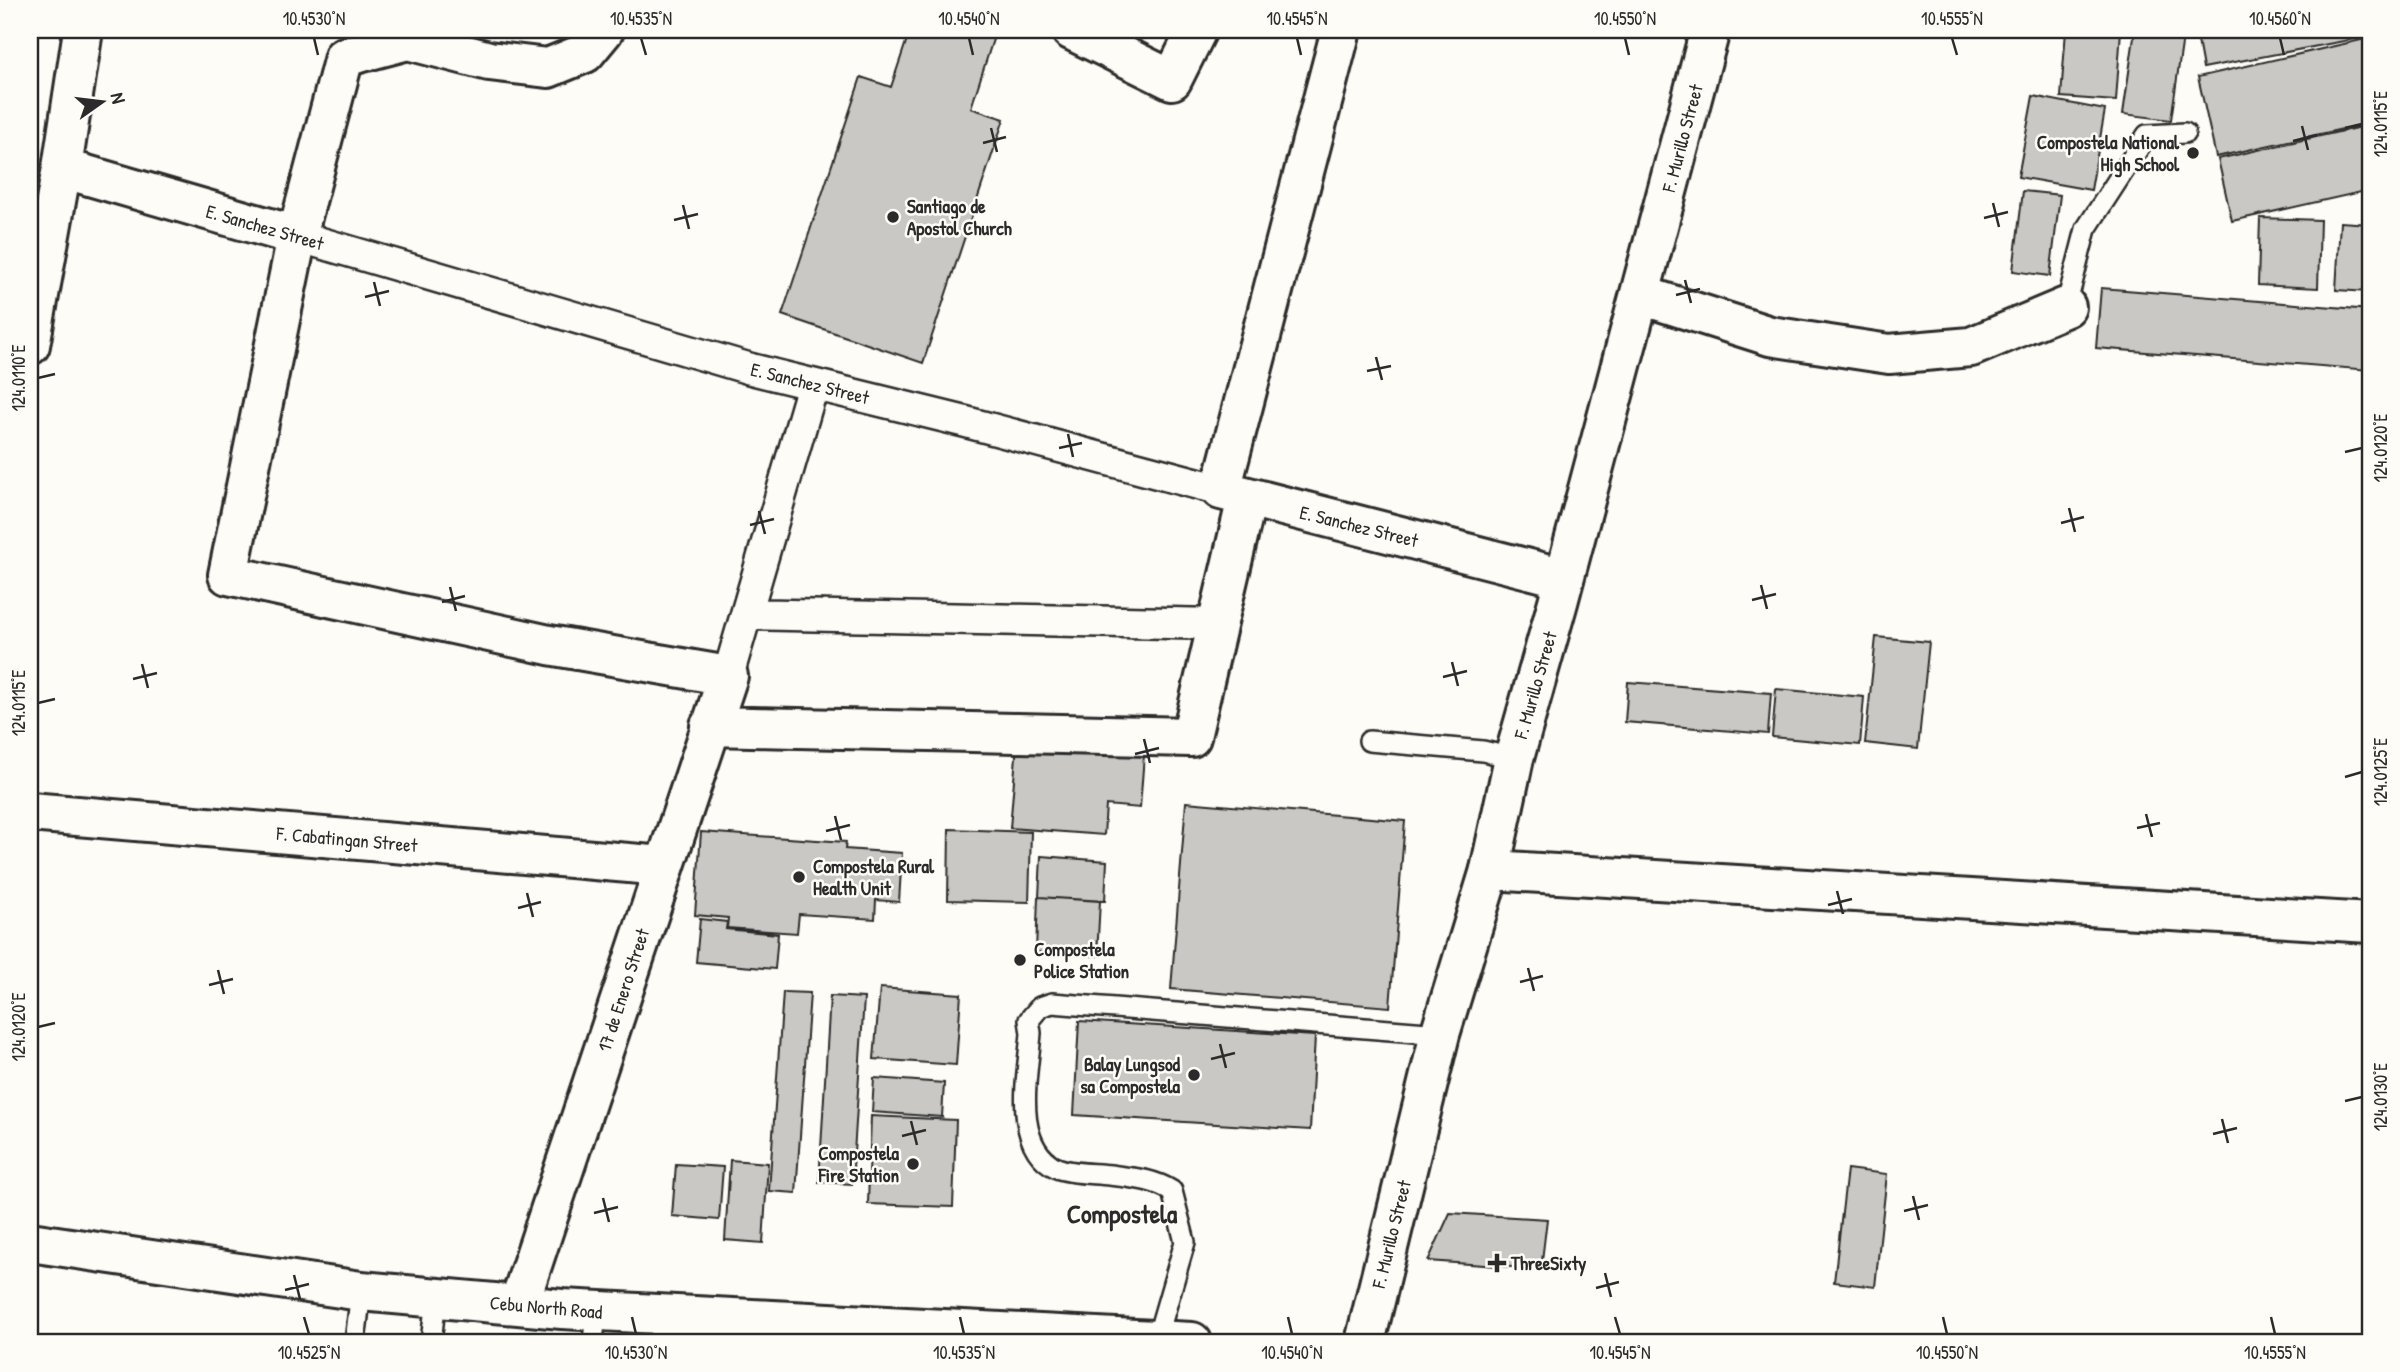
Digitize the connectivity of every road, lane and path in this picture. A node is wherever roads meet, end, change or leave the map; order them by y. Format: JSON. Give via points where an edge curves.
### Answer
{"nodes":[{"id":1,"x":83,"y":30,"type":"edge"},
{"id":2,"x":604,"y":30,"type":"edge"},
{"id":3,"x":1071,"y":30,"type":"edge"},
{"id":4,"x":1197,"y":30,"type":"edge"},
{"id":5,"x":1341,"y":30,"type":"edge"},
{"id":6,"x":1710,"y":30,"type":"edge"},
{"id":7,"x":2185,"y":133,"type":"dead end"},
{"id":8,"x":62,"y":168,"type":"junction"},
{"id":9,"x":297,"y":236,"type":"junction"},
{"id":10,"x":1641,"y":295,"type":"junction"},
{"id":11,"x":2066,"y":307,"type":"joint"},
{"id":12,"x":30,"y":345,"type":"edge"},
{"id":13,"x":813,"y":384,"type":"junction"},
{"id":14,"x":1234,"y":494,"type":"junction"},
{"id":15,"x":1564,"y":578,"type":"junction"},
{"id":16,"x":747,"y":614,"type":"junction"},
{"id":17,"x":1217,"y":624,"type":"junction"},
{"id":18,"x":728,"y":676,"type":"junction"},
{"id":19,"x":710,"y":726,"type":"junction"},
{"id":20,"x":1369,"y":741,"type":"dead end"},
{"id":21,"x":1514,"y":758,"type":"junction"},
{"id":22,"x":30,"y":812,"type":"edge"},
{"id":23,"x":664,"y":866,"type":"junction"},
{"id":24,"x":1490,"y":870,"type":"junction"},
{"id":25,"x":2370,"y":923,"type":"edge"},
{"id":26,"x":1440,"y":1034,"type":"junction"},
{"id":27,"x":30,"y":1242,"type":"edge"},
{"id":28,"x":361,"y":1291,"type":"junction"},
{"id":29,"x":436,"y":1298,"type":"junction"},
{"id":30,"x":519,"y":1304,"type":"junction"},
{"id":31,"x":594,"y":1327,"type":"edge"},
{"id":32,"x":662,"y":1328,"type":"edge"},
{"id":33,"x":355,"y":1342,"type":"edge"},
{"id":34,"x":431,"y":1342,"type":"edge"},
{"id":35,"x":1156,"y":1342,"type":"edge"},
{"id":36,"x":1192,"y":1342,"type":"edge"},
{"id":37,"x":1365,"y":1342,"type":"edge"}],
"edges":[{"from":1,"to":8,"type":"main road"},
{"from":2,"to":9,"type":"main road","via":[[584,53],[548,68],[489,61],[408,40],[344,57]]},
{"from":3,"to":4,"type":"main road","via":[[1172,79]]},
{"from":5,"to":14,"type":"main road"},
{"from":6,"to":10,"type":"main road","name":"F. Murillo Street"},
{"from":7,"to":11,"type":"lane","via":[[2147,135],[2086,229]]},
{"from":8,"to":9,"type":"main road","name":"E. Sanchez Street"},
{"from":8,"to":12,"type":"main road"},
{"from":9,"to":13,"type":"street","name":"E. Sanchez Street"},
{"from":9,"to":18,"type":"main road","via":[[228,575],[549,645]]},
{"from":10,"to":11,"type":"main road","via":[[1770,336],[1889,354],[1971,347]]},
{"from":10,"to":15,"type":"main road","name":"F. Murillo Street"},
{"from":13,"to":14,"type":"street","name":"E. Sanchez Street"},
{"from":13,"to":16,"type":"street"},
{"from":14,"to":15,"type":"main road","name":"E. Sanchez Street"},
{"from":14,"to":17,"type":"main road"},
{"from":15,"to":21,"type":"main road","name":"F. Murillo Street"},
{"from":16,"to":17,"type":"street"},
{"from":16,"to":18,"type":"street"},
{"from":17,"to":19,"type":"main road","via":[[1191,737]]},
{"from":18,"to":19,"type":"main road","name":"17 de Enero Street"},
{"from":19,"to":23,"type":"main road","name":"17 de Enero Street"},
{"from":20,"to":21,"type":"lane"},
{"from":21,"to":24,"type":"main road","name":"F. Murillo Street"},
{"from":22,"to":23,"type":"main road","name":"F. Cabatingan Street"},
{"from":23,"to":30,"type":"main road","name":"17 de Enero Street"},
{"from":24,"to":25,"type":"main road"},
{"from":24,"to":26,"type":"main road","name":"F. Murillo Street"},
{"from":26,"to":35,"type":"lane","via":[[1052,1003],[1040,1007],[1029,1020],[1025,1123],[1043,1159],[1060,1169],[1157,1181],[1172,1191],[1185,1242]]},
{"from":26,"to":37,"type":"main road","name":"F. Murillo Street"},
{"from":27,"to":28,"type":"main road","name":"Cebu North Road"},
{"from":28,"to":29,"type":"main road","name":"Cebu North Road"},
{"from":28,"to":33,"type":"lane"},
{"from":29,"to":30,"type":"main road","name":"Cebu North Road"},
{"from":29,"to":34,"type":"lane"},
{"from":30,"to":31,"type":"main road","name":"Cebu North Road"},
{"from":31,"to":32,"type":"main road","name":"Cebu North Road"},
{"from":32,"to":35,"type":"main road","name":"Cebu North Road"},
{"from":35,"to":36,"type":"main road","name":"Cebu North Road"}]}
